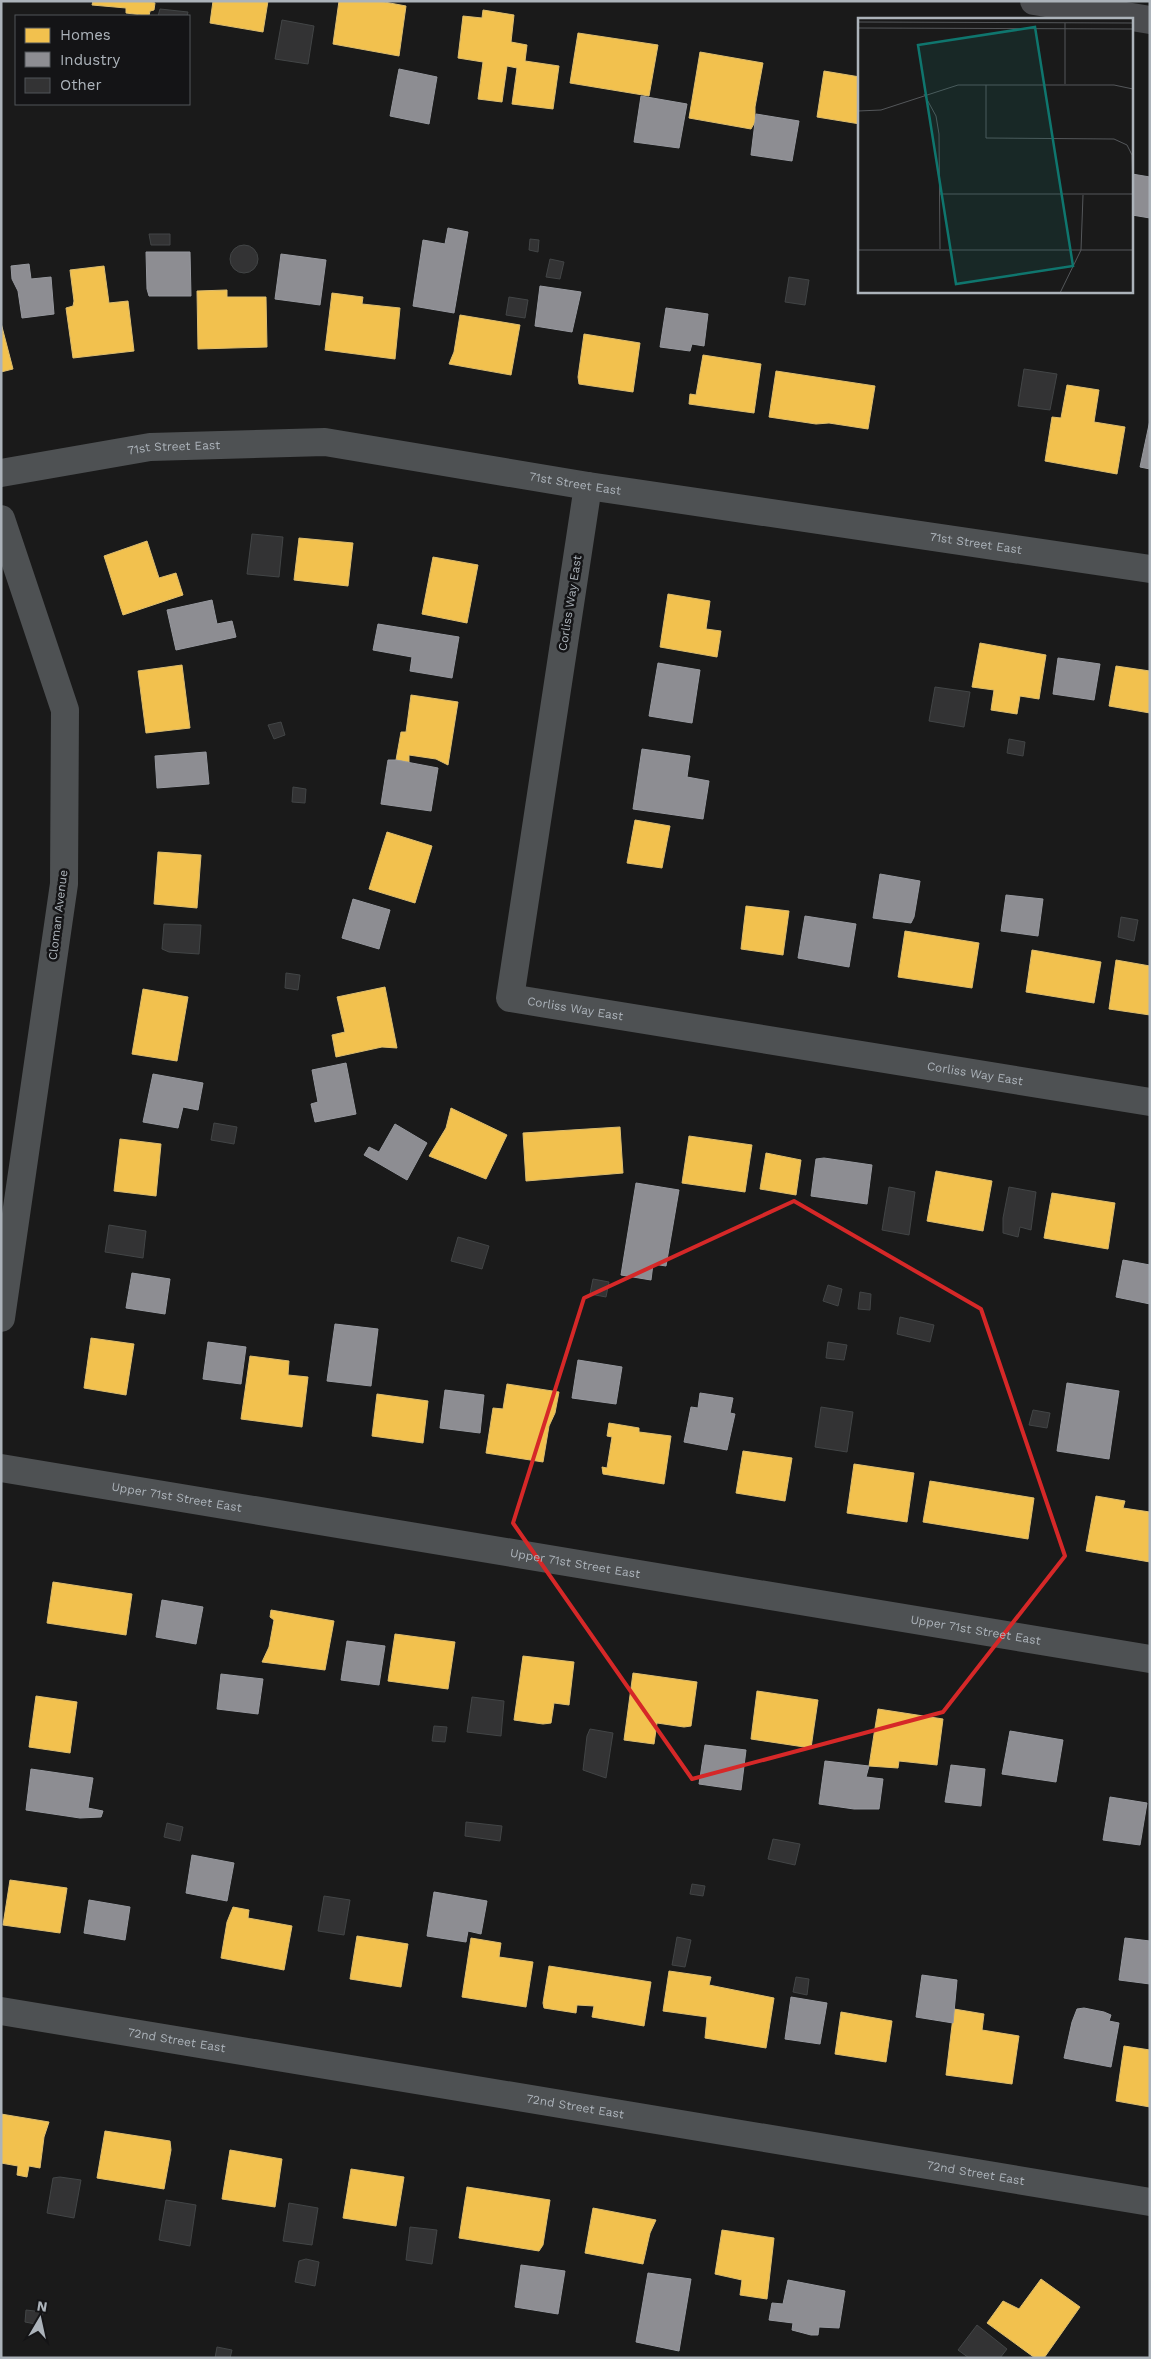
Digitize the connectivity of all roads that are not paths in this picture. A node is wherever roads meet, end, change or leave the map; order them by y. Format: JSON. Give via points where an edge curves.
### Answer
{"nodes":[{"id":1,"x":1034,"y":1,"type":"edge"},
{"id":2,"x":1150,"y":20,"type":"edge"},
{"id":3,"x":1,"y":473,"type":"edge"},
{"id":4,"x":588,"y":486,"type":"junction"},
{"id":5,"x":1,"y":519,"type":"edge"},
{"id":6,"x":1150,"y":569,"type":"edge"},
{"id":7,"x":1150,"y":1102,"type":"edge"},
{"id":8,"x":1,"y":1318,"type":"edge"},
{"id":9,"x":1,"y":1468,"type":"edge"},
{"id":10,"x":1150,"y":1659,"type":"edge"},
{"id":11,"x":1,"y":2011,"type":"edge"},
{"id":12,"x":1150,"y":2202,"type":"edge"}],
"edges":[{"from":1,"to":2,"type":"main road"},
{"from":3,"to":4,"type":"street","name":"71st Street East","via":[[150,447],[325,442]]},
{"from":4,"to":6,"type":"street","name":"71st Street East"},
{"from":4,"to":7,"type":"street","name":"Corliss Way East","via":[[510,998]]},
{"from":5,"to":8,"type":"street","name":"Cloman Avenue","via":[[65,710],[64,884]]},
{"from":9,"to":10,"type":"street","name":"Upper 71st Street East"},
{"from":11,"to":12,"type":"street","name":"72nd Street East"}]}
